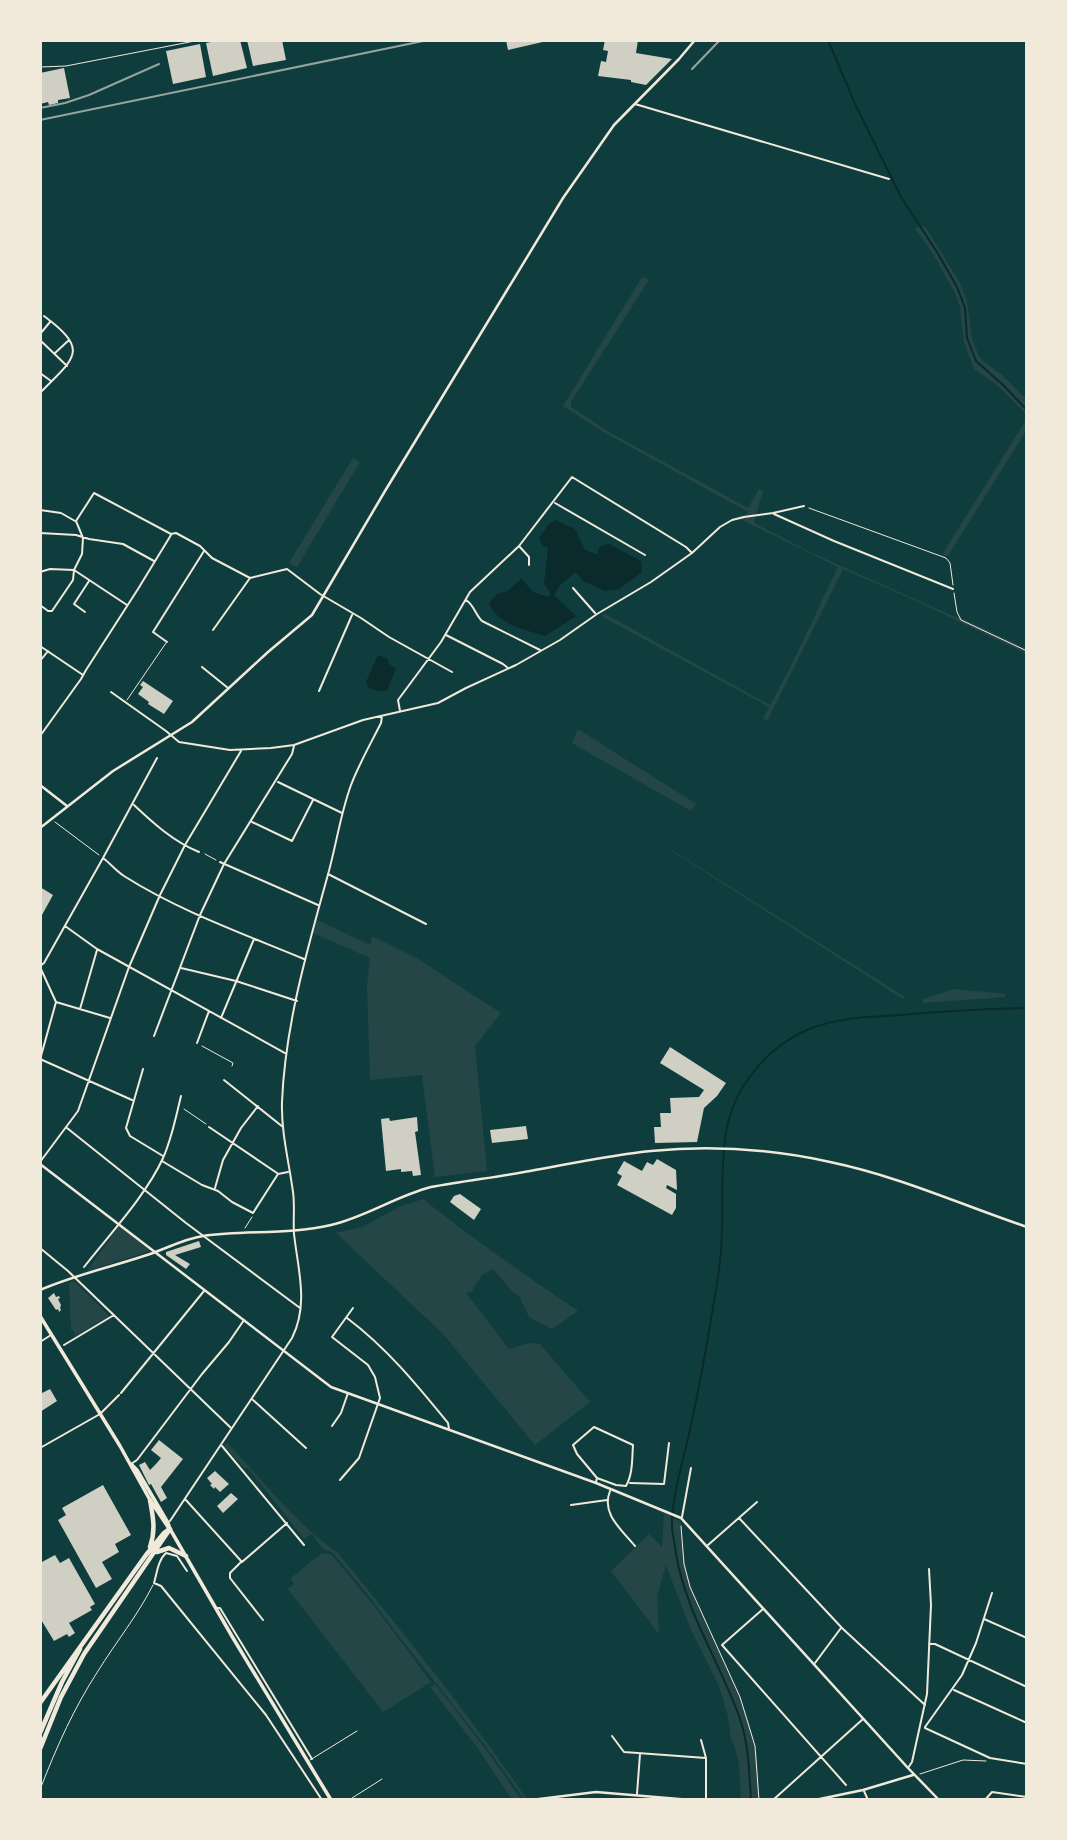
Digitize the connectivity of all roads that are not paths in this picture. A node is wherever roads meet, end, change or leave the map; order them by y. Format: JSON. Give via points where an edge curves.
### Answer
{"nodes":[{"id":1,"x":200,"y":40,"type":"edge"},
{"id":2,"x":695,"y":40,"type":"edge"},
{"id":3,"x":40,"y":67,"type":"edge"},
{"id":4,"x":634,"y":103,"type":"junction"},
{"id":5,"x":889,"y":179,"type":"dead end"},
{"id":6,"x":44,"y":316,"type":"dead end"},
{"id":7,"x":51,"y":321,"type":"junction"},
{"id":8,"x":40,"y":334,"type":"edge"},
{"id":9,"x":69,"y":339,"type":"junction"},
{"id":10,"x":40,"y":340,"type":"edge"},
{"id":11,"x":55,"y":353,"type":"junction"},
{"id":12,"x":67,"y":366,"type":"junction"},
{"id":13,"x":40,"y":373,"type":"edge"},
{"id":14,"x":52,"y":381,"type":"junction"},
{"id":15,"x":40,"y":393,"type":"edge"},
{"id":16,"x":554,"y":502,"type":"junction"},
{"id":17,"x":804,"y":506,"type":"road end"},
{"id":18,"x":40,"y":510,"type":"edge"},
{"id":19,"x":773,"y":513,"type":"junction"},
{"id":20,"x":76,"y":521,"type":"junction"},
{"id":21,"x":40,"y":533,"type":"edge"},
{"id":22,"x":171,"y":534,"type":"junction"},
{"id":23,"x":83,"y":538,"type":"junction"},
{"id":24,"x":519,"y":546,"type":"junction"},
{"id":25,"x":204,"y":550,"type":"junction"},
{"id":26,"x":692,"y":553,"type":"junction"},
{"id":27,"x":645,"y":555,"type":"dead end"},
{"id":28,"x":155,"y":561,"type":"junction"},
{"id":29,"x":529,"y":565,"type":"dead end"},
{"id":30,"x":74,"y":570,"type":"junction"},
{"id":31,"x":40,"y":572,"type":"edge"},
{"id":32,"x":250,"y":578,"type":"junction"},
{"id":33,"x":90,"y":580,"type":"junction"},
{"id":34,"x":573,"y":588,"type":"dead end"},
{"id":35,"x":953,"y":589,"type":"road end"},
{"id":36,"x":324,"y":596,"type":"junction"},
{"id":37,"x":466,"y":599,"type":"junction"},
{"id":38,"x":40,"y":605,"type":"edge"},
{"id":39,"x":128,"y":605,"type":"junction"},
{"id":40,"x":85,"y":612,"type":"dead end"},
{"id":41,"x":353,"y":613,"type":"junction"},
{"id":42,"x":597,"y":614,"type":"junction"},
{"id":43,"x":214,"y":630,"type":"dead end"},
{"id":44,"x":446,"y":635,"type":"junction"},
{"id":45,"x":167,"y":642,"type":"joint"},
{"id":46,"x":40,"y":646,"type":"edge"},
{"id":47,"x":48,"y":651,"type":"junction"},
{"id":48,"x":542,"y":651,"type":"junction"},
{"id":49,"x":429,"y":659,"type":"junction"},
{"id":50,"x":40,"y":661,"type":"edge"},
{"id":51,"x":202,"y":667,"type":"dead end"},
{"id":52,"x":508,"y":669,"type":"junction"},
{"id":53,"x":452,"y":672,"type":"dead end"},
{"id":54,"x":83,"y":675,"type":"junction"},
{"id":55,"x":229,"y":689,"type":"junction"},
{"id":56,"x":319,"y":691,"type":"dead end"},
{"id":57,"x":111,"y":692,"type":"dead end"},
{"id":58,"x":126,"y":702,"type":"junction"},
{"id":59,"x":400,"y":712,"type":"junction"},
{"id":60,"x":382,"y":716,"type":"junction"},
{"id":61,"x":40,"y":736,"type":"edge"},
{"id":62,"x":171,"y":736,"type":"junction"},
{"id":63,"x":294,"y":745,"type":"junction"},
{"id":64,"x":242,"y":750,"type":"junction"},
{"id":65,"x":157,"y":758,"type":"dead end"},
{"id":66,"x":276,"y":781,"type":"junction"},
{"id":67,"x":40,"y":785,"type":"edge"},
{"id":68,"x":313,"y":800,"type":"junction"},
{"id":69,"x":133,"y":804,"type":"junction"},
{"id":70,"x":67,"y":806,"type":"junction"},
{"id":71,"x":343,"y":813,"type":"junction"},
{"id":72,"x":251,"y":821,"type":"junction"},
{"id":73,"x":40,"y":828,"type":"edge"},
{"id":74,"x":185,"y":845,"type":"junction"},
{"id":75,"x":199,"y":852,"type":"road end"},
{"id":76,"x":103,"y":858,"type":"junction"},
{"id":77,"x":219,"y":862,"type":"road end"},
{"id":78,"x":224,"y":864,"type":"junction"},
{"id":79,"x":328,"y":874,"type":"junction"},
{"id":80,"x":160,"y":895,"type":"junction"},
{"id":81,"x":319,"y":906,"type":"junction"},
{"id":82,"x":200,"y":915,"type":"junction"},
{"id":83,"x":426,"y":924,"type":"dead end"},
{"id":84,"x":65,"y":926,"type":"junction"},
{"id":85,"x":254,"y":938,"type":"junction"},
{"id":86,"x":97,"y":949,"type":"junction"},
{"id":87,"x":305,"y":959,"type":"junction"},
{"id":88,"x":40,"y":966,"type":"edge"},
{"id":89,"x":129,"y":967,"type":"junction"},
{"id":90,"x":180,"y":968,"type":"junction"},
{"id":91,"x":236,"y":981,"type":"junction"},
{"id":92,"x":48,"y":982,"type":"junction"},
{"id":93,"x":40,"y":986,"type":"edge"},
{"id":94,"x":171,"y":991,"type":"junction"},
{"id":95,"x":297,"y":1001,"type":"junction"},
{"id":96,"x":56,"y":1002,"type":"junction"},
{"id":97,"x":80,"y":1009,"type":"junction"},
{"id":98,"x":209,"y":1011,"type":"junction"},
{"id":99,"x":111,"y":1018,"type":"junction"},
{"id":100,"x":221,"y":1018,"type":"junction"},
{"id":101,"x":154,"y":1036,"type":"dead end"},
{"id":102,"x":197,"y":1043,"type":"road end"},
{"id":103,"x":287,"y":1054,"type":"junction"},
{"id":104,"x":40,"y":1058,"type":"edge"},
{"id":105,"x":143,"y":1069,"type":"dead end"},
{"id":106,"x":224,"y":1080,"type":"dead end"},
{"id":107,"x":89,"y":1081,"type":"junction"},
{"id":108,"x":181,"y":1096,"type":"dead end"},
{"id":109,"x":133,"y":1101,"type":"junction"},
{"id":110,"x":258,"y":1106,"type":"junction"},
{"id":111,"x":209,"y":1127,"type":"road end"},
{"id":112,"x":283,"y":1127,"type":"junction"},
{"id":113,"x":67,"y":1128,"type":"junction"},
{"id":114,"x":232,"y":1142,"type":"junction"},
{"id":115,"x":163,"y":1156,"type":"junction"},
{"id":116,"x":162,"y":1160,"type":"junction"},
{"id":117,"x":40,"y":1163,"type":"edge"},
{"id":118,"x":290,"y":1172,"type":"junction"},
{"id":119,"x":278,"y":1174,"type":"junction"},
{"id":120,"x":144,"y":1189,"type":"junction"},
{"id":121,"x":215,"y":1189,"type":"junction"},
{"id":122,"x":118,"y":1224,"type":"junction"},
{"id":123,"x":1027,"y":1227,"type":"edge"},
{"id":124,"x":294,"y":1231,"type":"junction"},
{"id":125,"x":204,"y":1236,"type":"junction"},
{"id":126,"x":40,"y":1248,"type":"edge"},
{"id":127,"x":155,"y":1252,"type":"junction"},
{"id":128,"x":84,"y":1267,"type":"dead end"},
{"id":129,"x":75,"y":1277,"type":"junction"},
{"id":130,"x":40,"y":1290,"type":"edge"},
{"id":131,"x":205,"y":1290,"type":"junction"},
{"id":132,"x":353,"y":1308,"type":"dead end"},
{"id":133,"x":301,"y":1309,"type":"junction"},
{"id":134,"x":114,"y":1315,"type":"junction"},
{"id":135,"x":40,"y":1316,"type":"edge"},
{"id":136,"x":346,"y":1317,"type":"junction"},
{"id":137,"x":244,"y":1320,"type":"junction"},
{"id":138,"x":51,"y":1335,"type":"junction"},
{"id":139,"x":40,"y":1342,"type":"edge"},
{"id":140,"x":64,"y":1345,"type":"dead end"},
{"id":141,"x":283,"y":1351,"type":"junction"},
{"id":142,"x":153,"y":1353,"type":"junction"},
{"id":143,"x":190,"y":1390,"type":"junction"},
{"id":144,"x":348,"y":1393,"type":"junction"},
{"id":145,"x":252,"y":1399,"type":"junction"},
{"id":146,"x":377,"y":1403,"type":"junction"},
{"id":147,"x":100,"y":1414,"type":"junction"},
{"id":148,"x":332,"y":1426,"type":"dead end"},
{"id":149,"x":232,"y":1429,"type":"junction"},
{"id":150,"x":449,"y":1430,"type":"junction"},
{"id":151,"x":669,"y":1443,"type":"dead end"},
{"id":152,"x":221,"y":1445,"type":"junction"},
{"id":153,"x":40,"y":1448,"type":"edge"},
{"id":154,"x":306,"y":1448,"type":"dead end"},
{"id":155,"x":131,"y":1464,"type":"junction"},
{"id":156,"x":691,"y":1468,"type":"dead end"},
{"id":157,"x":597,"y":1478,"type":"junction"},
{"id":158,"x":340,"y":1480,"type":"dead end"},
{"id":159,"x":596,"y":1483,"type":"junction"},
{"id":160,"x":629,"y":1483,"type":"junction"},
{"id":161,"x":611,"y":1489,"type":"junction"},
{"id":162,"x":184,"y":1498,"type":"junction"},
{"id":163,"x":149,"y":1500,"type":"junction"},
{"id":164,"x":607,"y":1500,"type":"junction"},
{"id":165,"x":757,"y":1502,"type":"dead end"},
{"id":166,"x":571,"y":1505,"type":"dead end"},
{"id":167,"x":680,"y":1517,"type":"junction"},
{"id":168,"x":739,"y":1518,"type":"junction"},
{"id":169,"x":287,"y":1523,"type":"junction"},
{"id":170,"x":169,"y":1524,"type":"junction"},
{"id":171,"x":304,"y":1545,"type":"dead end"},
{"id":172,"x":635,"y":1546,"type":"dead end"},
{"id":173,"x":707,"y":1546,"type":"junction"},
{"id":174,"x":146,"y":1555,"type":"junction"},
{"id":175,"x":153,"y":1555,"type":"junction"},
{"id":176,"x":186,"y":1556,"type":"junction"},
{"id":177,"x":242,"y":1562,"type":"junction"},
{"id":178,"x":929,"y":1569,"type":"dead end"},
{"id":179,"x":187,"y":1571,"type":"dead end"},
{"id":180,"x":154,"y":1583,"type":"junction"},
{"id":181,"x":992,"y":1593,"type":"dead end"},
{"id":182,"x":763,"y":1608,"type":"junction"},
{"id":183,"x":984,"y":1619,"type":"junction"},
{"id":184,"x":263,"y":1620,"type":"dead end"},
{"id":185,"x":842,"y":1628,"type":"junction"},
{"id":186,"x":1027,"y":1638,"type":"edge"},
{"id":187,"x":86,"y":1639,"type":"junction"},
{"id":188,"x":929,"y":1644,"type":"junction"},
{"id":189,"x":970,"y":1661,"type":"junction"},
{"id":190,"x":814,"y":1663,"type":"junction"},
{"id":191,"x":1027,"y":1687,"type":"edge"},
{"id":192,"x":953,"y":1689,"type":"junction"},
{"id":193,"x":40,"y":1703,"type":"edge"},
{"id":194,"x":925,"y":1705,"type":"junction"},
{"id":195,"x":863,"y":1718,"type":"junction"},
{"id":196,"x":1027,"y":1723,"type":"edge"},
{"id":197,"x":923,"y":1727,"type":"junction"},
{"id":198,"x":357,"y":1731,"type":"dead end"},
{"id":199,"x":40,"y":1733,"type":"edge"},
{"id":200,"x":612,"y":1736,"type":"dead end"},
{"id":201,"x":701,"y":1740,"type":"dead end"},
{"id":202,"x":40,"y":1748,"type":"edge"},
{"id":203,"x":640,"y":1753,"type":"junction"},
{"id":204,"x":820,"y":1757,"type":"junction"},
{"id":205,"x":706,"y":1758,"type":"junction"},
{"id":206,"x":310,"y":1760,"type":"junction"},
{"id":207,"x":1027,"y":1764,"type":"edge"},
{"id":208,"x":908,"y":1768,"type":"junction"},
{"id":209,"x":916,"y":1774,"type":"junction"},
{"id":210,"x":382,"y":1779,"type":"dead end"},
{"id":211,"x":846,"y":1785,"type":"dead end"},
{"id":212,"x":41,"y":1787,"type":"edge"},
{"id":213,"x":863,"y":1790,"type":"junction"},
{"id":214,"x":637,"y":1794,"type":"junction"},
{"id":215,"x":1027,"y":1797,"type":"edge"},
{"id":216,"x":549,"y":1798,"type":"edge"},
{"id":217,"x":321,"y":1800,"type":"edge"},
{"id":218,"x":331,"y":1800,"type":"edge"},
{"id":219,"x":349,"y":1800,"type":"edge"},
{"id":220,"x":531,"y":1800,"type":"edge"},
{"id":221,"x":691,"y":1800,"type":"edge"},
{"id":222,"x":706,"y":1800,"type":"edge"},
{"id":223,"x":773,"y":1800,"type":"edge"},
{"id":224,"x":815,"y":1800,"type":"edge"},
{"id":225,"x":868,"y":1800,"type":"edge"},
{"id":226,"x":939,"y":1800,"type":"edge"},
{"id":227,"x":985,"y":1800,"type":"edge"}],
"edges":[{"from":1,"to":3,"type":"lane"},
{"from":2,"to":4,"type":"street"},
{"from":4,"to":5,"type":"street"},
{"from":4,"to":36,"type":"street","via":[[548,221]]},
{"from":6,"to":7,"type":"street"},
{"from":7,"to":8,"type":"street"},
{"from":7,"to":9,"type":"street"},
{"from":9,"to":11,"type":"street"},
{"from":9,"to":12,"type":"street","via":[[73,350]]},
{"from":10,"to":11,"type":"street"},
{"from":11,"to":12,"type":"street"},
{"from":12,"to":14,"type":"street"},
{"from":13,"to":14,"type":"street"},
{"from":14,"to":15,"type":"street"},
{"from":16,"to":24,"type":"street"},
{"from":16,"to":26,"type":"street","via":[[572,477]]},
{"from":16,"to":27,"type":"street"},
{"from":17,"to":19,"type":"street"},
{"from":18,"to":20,"type":"street"},
{"from":19,"to":26,"type":"street","via":[[732,520]]},
{"from":19,"to":35,"type":"street"},
{"from":20,"to":22,"type":"street","via":[[94,493]]},
{"from":20,"to":23,"type":"street"},
{"from":21,"to":23,"type":"street"},
{"from":22,"to":25,"type":"street"},
{"from":22,"to":28,"type":"street"},
{"from":23,"to":28,"type":"street","via":[[123,544]]},
{"from":23,"to":30,"type":"street","via":[[83,551]]},
{"from":24,"to":29,"type":"street"},
{"from":24,"to":37,"type":"street"},
{"from":25,"to":32,"type":"street"},
{"from":25,"to":45,"type":"street","via":[[153,632]]},
{"from":26,"to":42,"type":"street"},
{"from":28,"to":39,"type":"street"},
{"from":30,"to":31,"type":"street"},
{"from":30,"to":33,"type":"street"},
{"from":30,"to":38,"type":"street","via":[[73,580],[52,611]]},
{"from":32,"to":36,"type":"street","via":[[288,569]]},
{"from":32,"to":43,"type":"street"},
{"from":33,"to":39,"type":"street"},
{"from":33,"to":40,"type":"street","via":[[74,604]]},
{"from":34,"to":42,"type":"street"},
{"from":36,"to":41,"type":"street"},
{"from":36,"to":55,"type":"street","via":[[307,620]]},
{"from":37,"to":44,"type":"street"},
{"from":37,"to":48,"type":"street","via":[[484,622]]},
{"from":39,"to":54,"type":"street"},
{"from":41,"to":49,"type":"street"},
{"from":41,"to":56,"type":"street"},
{"from":42,"to":48,"type":"street"},
{"from":44,"to":49,"type":"street"},
{"from":44,"to":52,"type":"street"},
{"from":45,"to":58,"type":"lane"},
{"from":46,"to":47,"type":"street"},
{"from":47,"to":50,"type":"street"},
{"from":47,"to":54,"type":"street"},
{"from":48,"to":52,"type":"street"},
{"from":49,"to":53,"type":"street"},
{"from":49,"to":59,"type":"street","via":[[398,700]]},
{"from":51,"to":55,"type":"street"},
{"from":52,"to":59,"type":"street","via":[[433,705]]},
{"from":54,"to":61,"type":"street"},
{"from":55,"to":62,"type":"street"},
{"from":57,"to":58,"type":"street"},
{"from":58,"to":62,"type":"street"},
{"from":59,"to":60,"type":"street"},
{"from":60,"to":63,"type":"street"},
{"from":60,"to":71,"type":"street"},
{"from":62,"to":64,"type":"street","via":[[186,744]]},
{"from":62,"to":70,"type":"street","via":[[135,756]]},
{"from":63,"to":64,"type":"street"},
{"from":63,"to":66,"type":"street"},
{"from":64,"to":74,"type":"street"},
{"from":65,"to":69,"type":"street"},
{"from":66,"to":68,"type":"street"},
{"from":66,"to":72,"type":"street"},
{"from":67,"to":70,"type":"street"},
{"from":68,"to":71,"type":"street"},
{"from":68,"to":72,"type":"street","via":[[293,840]]},
{"from":69,"to":74,"type":"street"},
{"from":69,"to":76,"type":"street"},
{"from":70,"to":73,"type":"street"},
{"from":71,"to":79,"type":"street"},
{"from":72,"to":78,"type":"street"},
{"from":74,"to":75,"type":"street"},
{"from":74,"to":80,"type":"street"},
{"from":76,"to":80,"type":"street","via":[[124,876]]},
{"from":76,"to":84,"type":"street"},
{"from":77,"to":78,"type":"street"},
{"from":78,"to":81,"type":"street"},
{"from":78,"to":82,"type":"street"},
{"from":79,"to":81,"type":"street"},
{"from":79,"to":83,"type":"street"},
{"from":80,"to":82,"type":"street"},
{"from":80,"to":89,"type":"street"},
{"from":81,"to":87,"type":"street"},
{"from":82,"to":85,"type":"street"},
{"from":82,"to":90,"type":"street"},
{"from":84,"to":86,"type":"street"},
{"from":84,"to":88,"type":"street"},
{"from":85,"to":87,"type":"street"},
{"from":85,"to":91,"type":"street"},
{"from":86,"to":89,"type":"street"},
{"from":86,"to":97,"type":"street"},
{"from":87,"to":95,"type":"street"},
{"from":88,"to":92,"type":"street"},
{"from":89,"to":94,"type":"street"},
{"from":89,"to":99,"type":"street"},
{"from":90,"to":91,"type":"street"},
{"from":90,"to":94,"type":"street"},
{"from":91,"to":95,"type":"street"},
{"from":91,"to":100,"type":"street"},
{"from":92,"to":93,"type":"street"},
{"from":92,"to":96,"type":"street"},
{"from":94,"to":98,"type":"street"},
{"from":94,"to":101,"type":"street"},
{"from":95,"to":103,"type":"street"},
{"from":96,"to":97,"type":"street"},
{"from":96,"to":104,"type":"street"},
{"from":97,"to":99,"type":"street"},
{"from":98,"to":100,"type":"street"},
{"from":98,"to":102,"type":"street"},
{"from":99,"to":107,"type":"street"},
{"from":100,"to":103,"type":"street"},
{"from":103,"to":112,"type":"street"},
{"from":104,"to":107,"type":"street"},
{"from":105,"to":109,"type":"street"},
{"from":106,"to":110,"type":"street"},
{"from":107,"to":109,"type":"street"},
{"from":107,"to":113,"type":"street"},
{"from":108,"to":115,"type":"street"},
{"from":109,"to":115,"type":"street","via":[[127,1132]]},
{"from":110,"to":112,"type":"street"},
{"from":110,"to":114,"type":"street"},
{"from":111,"to":114,"type":"street"},
{"from":112,"to":118,"type":"street"},
{"from":113,"to":117,"type":"street"},
{"from":113,"to":120,"type":"street"},
{"from":114,"to":119,"type":"street"},
{"from":114,"to":121,"type":"street"},
{"from":115,"to":116,"type":"street"},
{"from":116,"to":120,"type":"street"},
{"from":116,"to":121,"type":"street"},
{"from":117,"to":122,"type":"street"},
{"from":118,"to":119,"type":"street"},
{"from":118,"to":124,"type":"street"},
{"from":119,"to":121,"type":"street","via":[[253,1213]]},
{"from":120,"to":122,"type":"street"},
{"from":120,"to":125,"type":"street"},
{"from":122,"to":127,"type":"street"},
{"from":122,"to":128,"type":"street"},
{"from":123,"to":124,"type":"street","via":[[849,1166],[788,1154],[674,1149],[431,1187],[348,1220]]},
{"from":124,"to":125,"type":"street"},
{"from":124,"to":133,"type":"street"},
{"from":125,"to":127,"type":"street"},
{"from":125,"to":133,"type":"street"},
{"from":126,"to":129,"type":"street"},
{"from":127,"to":129,"type":"street"},
{"from":127,"to":131,"type":"street"},
{"from":129,"to":130,"type":"street"},
{"from":129,"to":134,"type":"street"},
{"from":131,"to":137,"type":"street"},
{"from":131,"to":142,"type":"street"},
{"from":132,"to":136,"type":"street"},
{"from":133,"to":141,"type":"street"},
{"from":134,"to":140,"type":"street"},
{"from":134,"to":142,"type":"street"},
{"from":135,"to":138,"type":"main road"},
{"from":136,"to":146,"type":"street","via":[[332,1337],[368,1365],[379,1387]]},
{"from":136,"to":150,"type":"street","via":[[412,1378]]},
{"from":137,"to":141,"type":"street"},
{"from":137,"to":143,"type":"street"},
{"from":138,"to":139,"type":"street"},
{"from":138,"to":147,"type":"main road"},
{"from":141,"to":144,"type":"street","via":[[331,1387]]},
{"from":141,"to":145,"type":"street"},
{"from":142,"to":143,"type":"street"},
{"from":142,"to":147,"type":"street"},
{"from":143,"to":149,"type":"street"},
{"from":143,"to":155,"type":"street"},
{"from":144,"to":146,"type":"street"},
{"from":144,"to":148,"type":"street"},
{"from":145,"to":149,"type":"street"},
{"from":145,"to":154,"type":"street"},
{"from":146,"to":150,"type":"street"},
{"from":146,"to":158,"type":"street","via":[[359,1458]]},
{"from":147,"to":153,"type":"street"},
{"from":147,"to":155,"type":"main road"},
{"from":149,"to":152,"type":"street"},
{"from":150,"to":159,"type":"street"},
{"from":151,"to":160,"type":"street","via":[[664,1484]]},
{"from":152,"to":162,"type":"street"},
{"from":152,"to":169,"type":"street"},
{"from":155,"to":163,"type":"main road"},
{"from":155,"to":170,"type":"main road"},
{"from":156,"to":167,"type":"street"},
{"from":157,"to":159,"type":"street"},
{"from":157,"to":160,"type":"street","via":[[624,1487]]},
{"from":157,"to":160,"type":"street","via":[[573,1445],[594,1427],[633,1445]]},
{"from":159,"to":161,"type":"street"},
{"from":161,"to":164,"type":"street"},
{"from":161,"to":167,"type":"street"},
{"from":162,"to":170,"type":"street"},
{"from":162,"to":177,"type":"street"},
{"from":163,"to":170,"type":"main road","via":[[165,1525]]},
{"from":163,"to":174,"type":"highway","via":[[154,1532]]},
{"from":164,"to":166,"type":"street"},
{"from":164,"to":172,"type":"street","via":[[609,1513]]},
{"from":165,"to":168,"type":"street"},
{"from":167,"to":173,"type":"street"},
{"from":168,"to":173,"type":"street"},
{"from":168,"to":185,"type":"street"},
{"from":169,"to":171,"type":"street"},
{"from":169,"to":177,"type":"street"},
{"from":170,"to":174,"type":"highway"},
{"from":170,"to":175,"type":"highway"},
{"from":170,"to":176,"type":"main road"},
{"from":173,"to":182,"type":"street"},
{"from":174,"to":187,"type":"highway"},
{"from":175,"to":176,"type":"highway","via":[[169,1548]]},
{"from":175,"to":202,"type":"highway","via":[[84,1654]]},
{"from":176,"to":206,"type":"main road"},
{"from":177,"to":184,"type":"street","via":[[230,1578]]},
{"from":178,"to":188,"type":"street"},
{"from":179,"to":180,"type":"street","via":[[177,1556],[166,1553]]},
{"from":180,"to":212,"type":"lane","via":[[71,1715]]},
{"from":180,"to":217,"type":"street","via":[[266,1714]]},
{"from":181,"to":183,"type":"street"},
{"from":182,"to":190,"type":"street"},
{"from":182,"to":204,"type":"street","via":[[722,1645]]},
{"from":183,"to":186,"type":"street"},
{"from":183,"to":189,"type":"street"},
{"from":185,"to":190,"type":"street"},
{"from":185,"to":194,"type":"street"},
{"from":187,"to":193,"type":"highway"},
{"from":187,"to":199,"type":"highway"},
{"from":188,"to":189,"type":"street"},
{"from":188,"to":194,"type":"street"},
{"from":189,"to":191,"type":"street"},
{"from":189,"to":192,"type":"street"},
{"from":190,"to":195,"type":"street"},
{"from":192,"to":196,"type":"street"},
{"from":192,"to":197,"type":"street"},
{"from":194,"to":197,"type":"street"},
{"from":195,"to":204,"type":"street"},
{"from":195,"to":208,"type":"street"},
{"from":197,"to":207,"type":"street","via":[[990,1758]]},
{"from":197,"to":208,"type":"street"},
{"from":198,"to":206,"type":"lane"},
{"from":200,"to":203,"type":"street","via":[[624,1752]]},
{"from":201,"to":205,"type":"street"},
{"from":203,"to":205,"type":"street"},
{"from":203,"to":214,"type":"street"},
{"from":204,"to":211,"type":"street"},
{"from":204,"to":223,"type":"street"},
{"from":205,"to":222,"type":"street"},
{"from":206,"to":218,"type":"main road"},
{"from":208,"to":209,"type":"street"},
{"from":209,"to":213,"type":"street"},
{"from":209,"to":226,"type":"street"},
{"from":210,"to":219,"type":"lane"},
{"from":213,"to":224,"type":"street"},
{"from":213,"to":225,"type":"street"},
{"from":214,"to":216,"type":"street","via":[[596,1792]]},
{"from":214,"to":221,"type":"street"},
{"from":215,"to":227,"type":"street","via":[[992,1791]]},
{"from":216,"to":220,"type":"street"}]}
